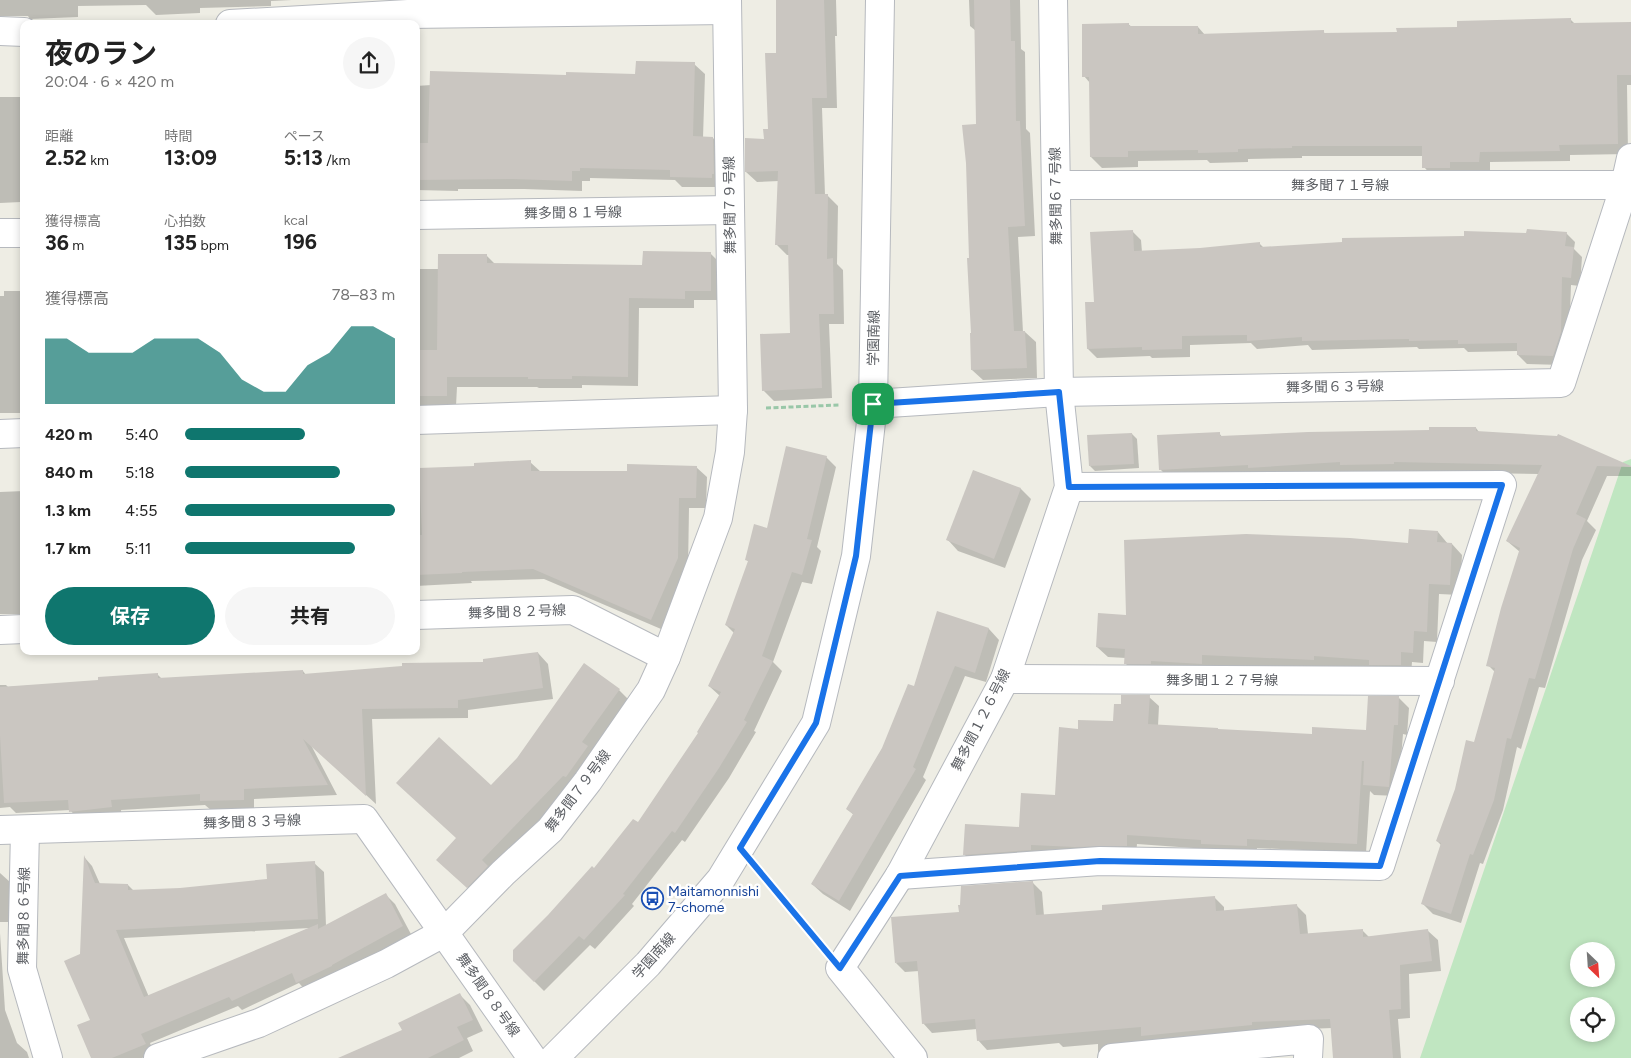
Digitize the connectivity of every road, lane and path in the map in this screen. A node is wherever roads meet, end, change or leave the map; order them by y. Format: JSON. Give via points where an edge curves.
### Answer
{"nodes":[{"id":1,"x":880,"y":0,"type":"edge"},
{"id":2,"x":1053,"y":0,"type":"edge"},
{"id":3,"x":727,"y":5,"type":"edge"},
{"id":4,"x":301,"y":20,"type":"edge"},
{"id":5,"x":0,"y":31,"type":"edge"},
{"id":6,"x":20,"y":32,"type":"edge"},
{"id":7,"x":1631,"y":158,"type":"edge"},
{"id":8,"x":1056,"y":185,"type":"junction"},
{"id":9,"x":1625,"y":185,"type":"junction"},
{"id":10,"x":730,"y":210,"type":"junction"},
{"id":11,"x":420,"y":215,"type":"edge"},
{"id":12,"x":0,"y":233,"type":"edge"},
{"id":13,"x":20,"y":233,"type":"edge"},
{"id":14,"x":1059,"y":392,"type":"junction"},
{"id":15,"x":873,"y":404,"type":"junction"},
{"id":16,"x":733,"y":410,"type":"junction"},
{"id":17,"x":420,"y":420,"type":"edge"},
{"id":18,"x":20,"y":433,"type":"edge"},
{"id":19,"x":0,"y":434,"type":"edge"},
{"id":20,"x":1069,"y":487,"type":"junction"},
{"id":21,"x":420,"y":615,"type":"edge"},
{"id":22,"x":20,"y":629,"type":"edge"},
{"id":23,"x":0,"y":630,"type":"edge"},
{"id":24,"x":666,"y":657,"type":"junction"},
{"id":25,"x":1004,"y":679,"type":"junction"},
{"id":26,"x":1440,"y":681,"type":"junction"},
{"id":27,"x":12,"y":830,"type":"edge"},
{"id":28,"x":740,"y":848,"type":"junction"},
{"id":29,"x":900,"y":876,"type":"junction"},
{"id":30,"x":445,"y":932,"type":"junction"},
{"id":31,"x":840,"y":968,"type":"junction"},
{"id":32,"x":48,"y":1058,"type":"edge"},
{"id":33,"x":158,"y":1058,"type":"edge"},
{"id":34,"x":532,"y":1058,"type":"edge"},
{"id":35,"x":554,"y":1058,"type":"edge"},
{"id":36,"x":913,"y":1058,"type":"edge"},
{"id":37,"x":1112,"y":1058,"type":"edge"},
{"id":38,"x":1308,"y":1058,"type":"edge"}],
"edges":[{"from":1,"to":15,"type":"street","name":"学園南線"},
{"from":2,"to":8,"type":"street","name":"舞多聞６７号線"},
{"from":3,"to":4,"type":"street"},
{"from":3,"to":10,"type":"street","name":"舞多聞７９号線"},
{"from":5,"to":6,"type":"street"},
{"from":7,"to":9,"type":"street","name":"舞多聞６３号線"},
{"from":8,"to":9,"type":"street","name":"舞多聞７１号線"},
{"from":8,"to":14,"type":"street","name":"舞多聞６７号線"},
{"from":9,"to":14,"type":"street","name":"舞多聞６３号線","via":[[1561,383]]},
{"from":10,"to":11,"type":"street","name":"舞多聞８１号線"},
{"from":10,"to":16,"type":"street","name":"舞多聞７９号線"},
{"from":12,"to":13,"type":"street"},
{"from":14,"to":15,"type":"street","name":"舞多聞６３号線"},
{"from":14,"to":20,"type":"street","name":"舞多聞１２６号線"},
{"from":15,"to":16,"type":"path"},
{"from":15,"to":28,"type":"street","name":"学園南線","via":[[856,556],[816,723]]},
{"from":16,"to":17,"type":"street"},
{"from":16,"to":24,"type":"street","name":"舞多聞７９号線","via":[[730,452],[718,518]]},
{"from":18,"to":19,"type":"street"},
{"from":20,"to":25,"type":"street","name":"舞多聞１２６号線"},
{"from":20,"to":26,"type":"street","via":[[1502,485]]},
{"from":21,"to":24,"type":"street","name":"舞多聞８２号線","via":[[573,610]]},
{"from":22,"to":23,"type":"street"},
{"from":24,"to":30,"type":"street","name":"舞多聞７９号線","via":[[651,690],[550,830]]},
{"from":25,"to":26,"type":"street","name":"舞多聞１２７号線"},
{"from":25,"to":29,"type":"street","name":"舞多聞１２６号線"},
{"from":26,"to":29,"type":"street","via":[[1380,866],[1100,861]]},
{"from":27,"to":30,"type":"street","name":"舞多聞８３号線","via":[[364,818]]},
{"from":27,"to":32,"type":"street","name":"舞多聞８６号線","via":[[22,969]]},
{"from":28,"to":31,"type":"path"},
{"from":28,"to":35,"type":"street","name":"学園南線","via":[[721,879],[648,964]]},
{"from":29,"to":31,"type":"street","name":"舞多聞１２６号線"},
{"from":30,"to":33,"type":"street","name":"舞多聞７９号線","via":[[386,964],[259,1023]]},
{"from":30,"to":34,"type":"street","name":"舞多聞８８号線"},
{"from":31,"to":36,"type":"street"},
{"from":37,"to":38,"type":"street","via":[[1309,1039]]}]}
